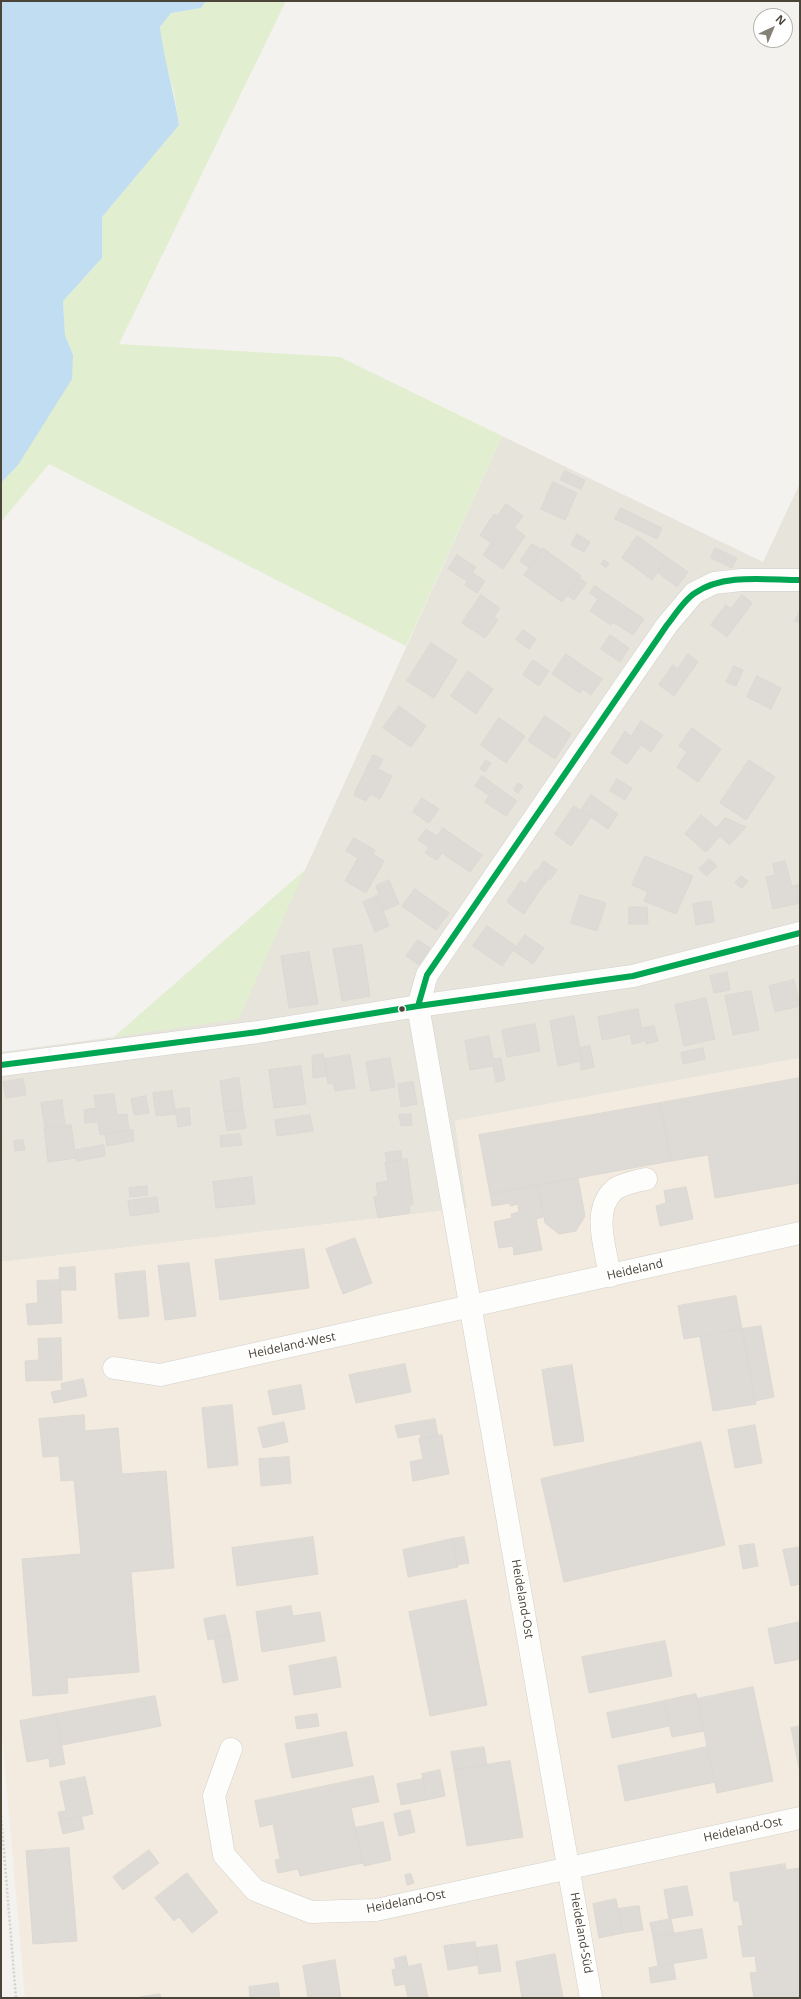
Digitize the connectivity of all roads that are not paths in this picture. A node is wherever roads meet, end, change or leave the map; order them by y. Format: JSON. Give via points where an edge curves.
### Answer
{"nodes":[{"id":1,"x":800,"y":580,"type":"edge"},
{"id":2,"x":800,"y":933,"type":"edge"},
{"id":3,"x":418,"y":1006,"type":"junction"},
{"id":4,"x":1,"y":1065,"type":"edge"},
{"id":5,"x":646,"y":1179,"type":"dead end"},
{"id":6,"x":800,"y":1233,"type":"edge"},
{"id":7,"x":610,"y":1276,"type":"junction"},
{"id":8,"x":470,"y":1307,"type":"junction"},
{"id":9,"x":114,"y":1368,"type":"dead end"},
{"id":10,"x":230,"y":1749,"type":"dead end"},
{"id":11,"x":800,"y":1818,"type":"edge"},
{"id":12,"x":570,"y":1867,"type":"junction"},
{"id":13,"x":592,"y":1998,"type":"edge"}],
"edges":[{"from":1,"to":3,"type":"street","via":[[741,580],[714,584],[694,593],[667,625],[431,969]]},
{"from":2,"to":3,"type":"street","via":[[633,976]]},
{"from":3,"to":4,"type":"street","via":[[258,1032]]},
{"from":3,"to":8,"type":"street"},
{"from":5,"to":7,"type":"street","via":[[615,1189],[605,1202],[601,1216]]},
{"from":6,"to":7,"type":"street","name":"Heideland"},
{"from":7,"to":8,"type":"street","name":"Heideland"},
{"from":8,"to":9,"type":"street","name":"Heideland-West","via":[[160,1375]]},
{"from":8,"to":12,"type":"street","name":"Heideland-Ost"},
{"from":10,"to":12,"type":"street","name":"Heideland-Ost","via":[[214,1796],[224,1855],[255,1890],[310,1912],[376,1910]]},
{"from":11,"to":12,"type":"street","name":"Heideland-Ost"},
{"from":12,"to":13,"type":"street","name":"Heideland-Süd"}]}
